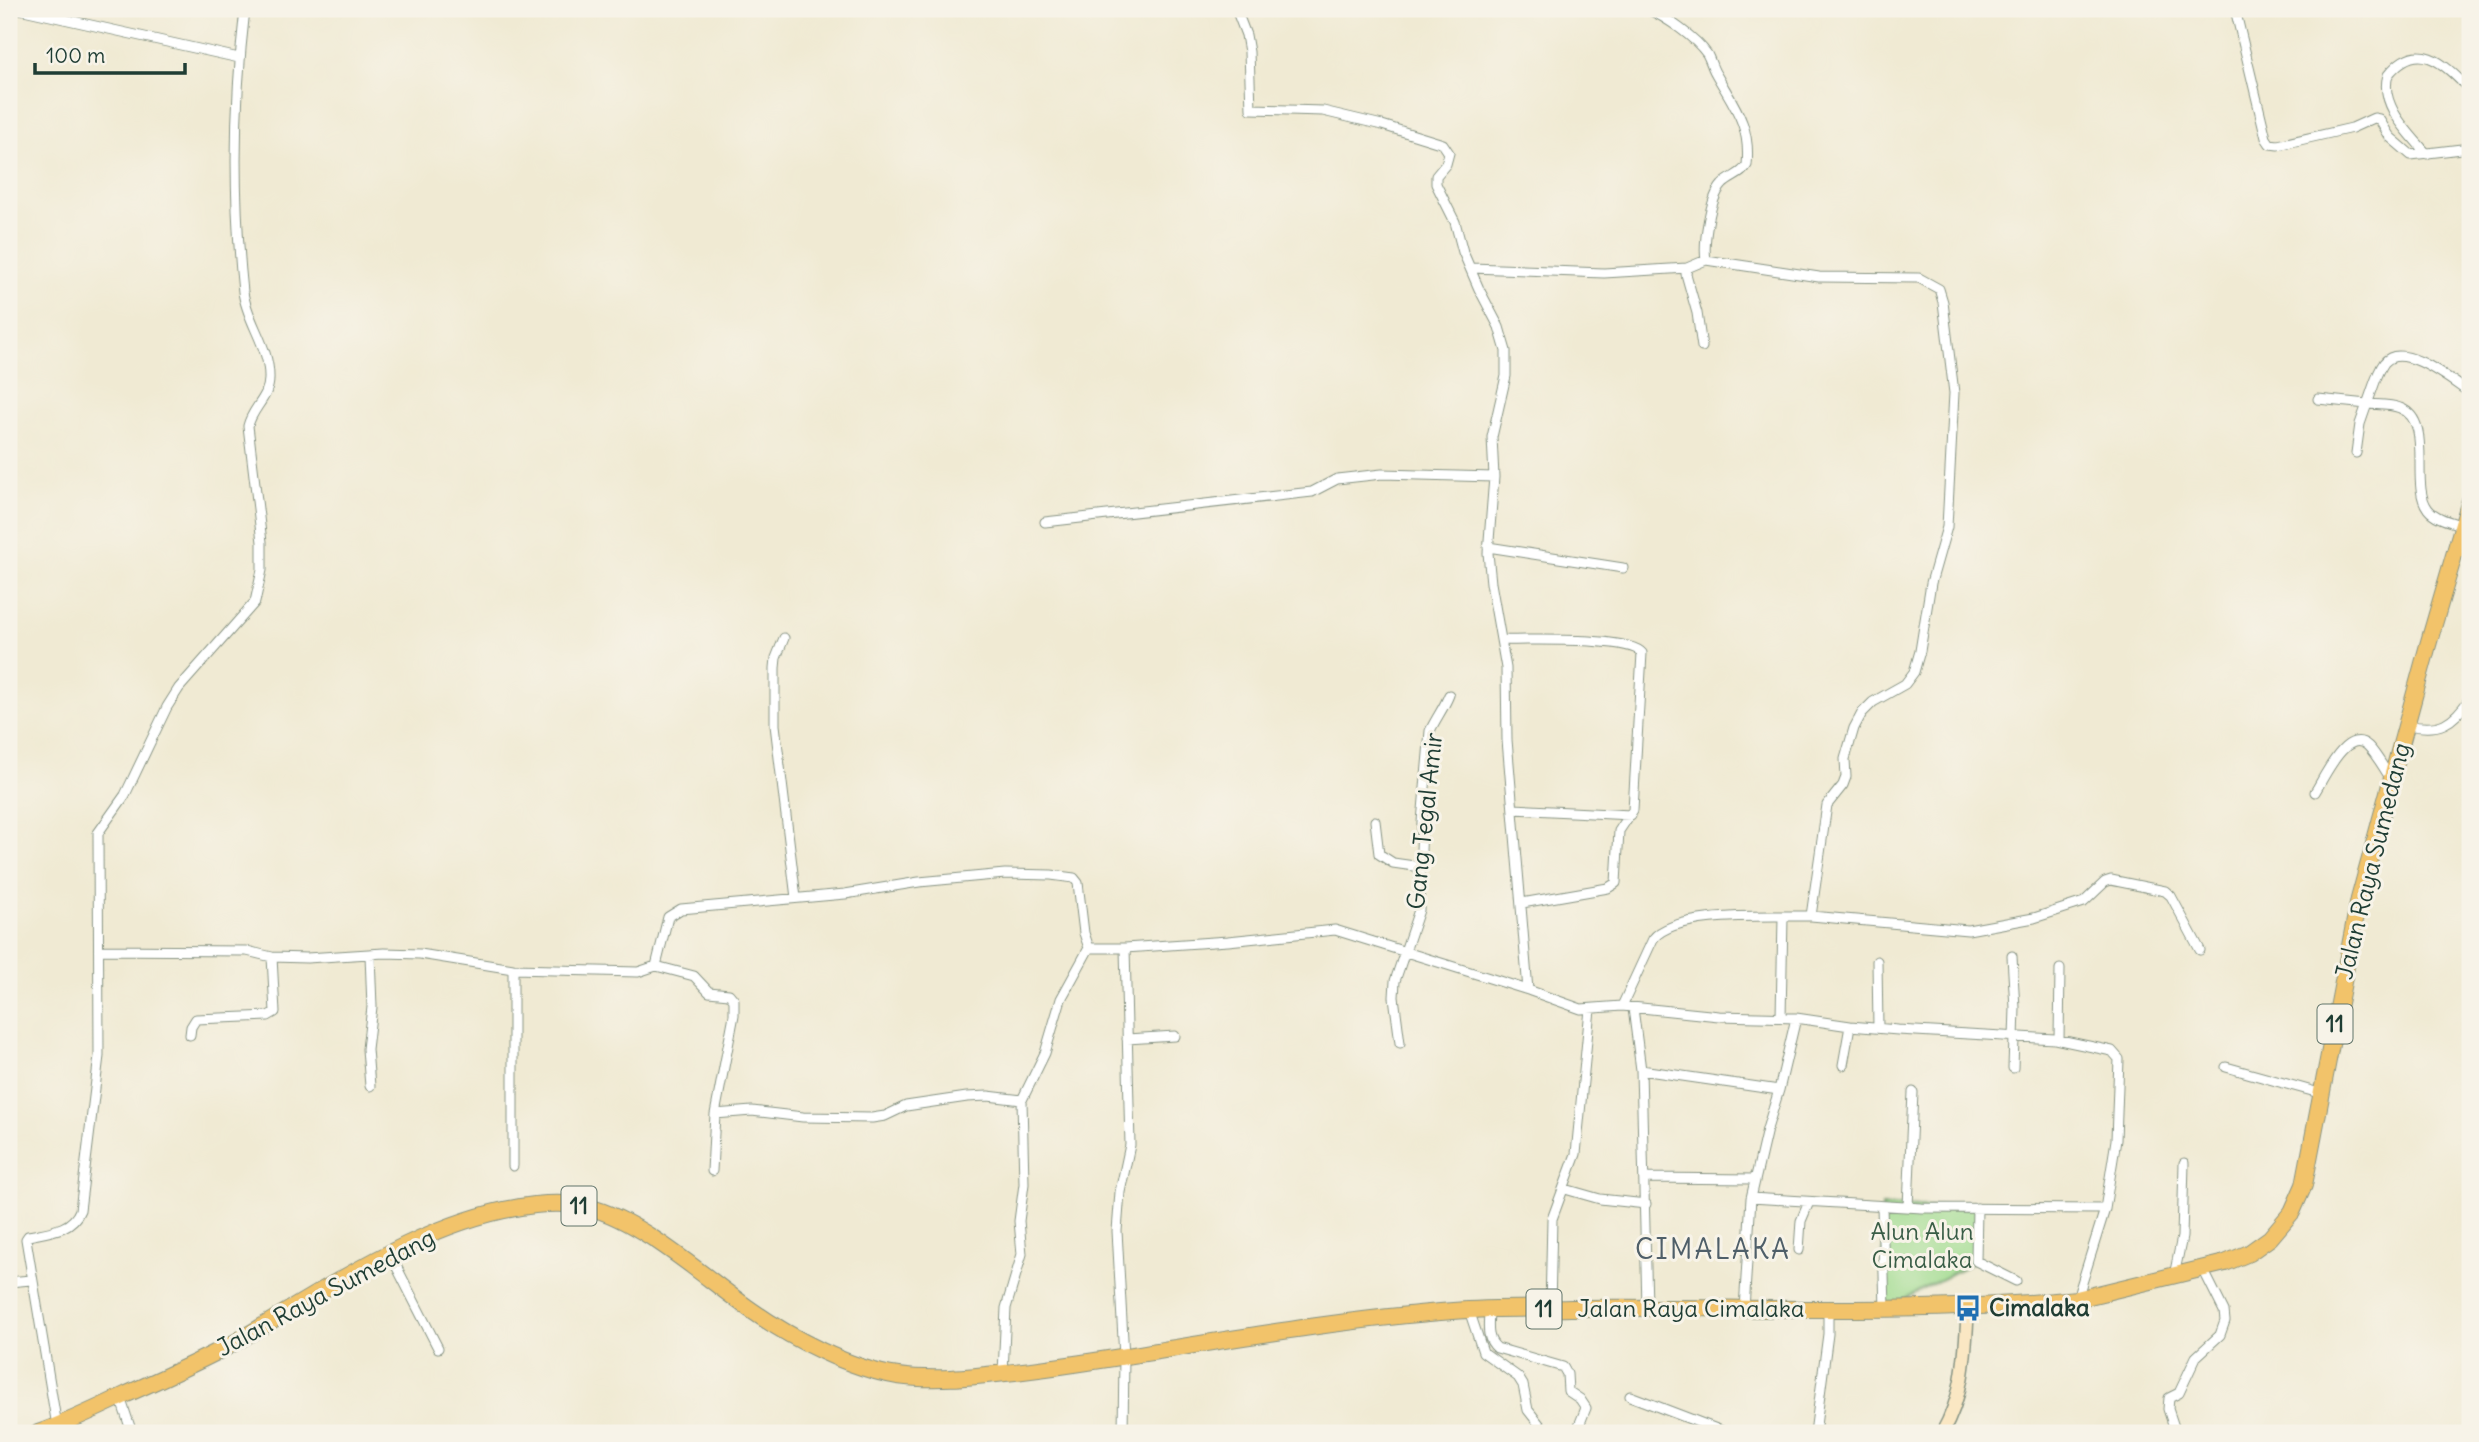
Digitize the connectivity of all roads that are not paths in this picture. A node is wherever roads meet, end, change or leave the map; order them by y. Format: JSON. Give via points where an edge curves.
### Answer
{"nodes":[{"id":1,"x":19,"y":9,"type":"edge"},
{"id":2,"x":245,"y":9,"type":"edge"},
{"id":3,"x":1236,"y":9,"type":"edge"},
{"id":4,"x":1647,"y":9,"type":"edge"},
{"id":5,"x":2235,"y":9,"type":"edge"},
{"id":6,"x":239,"y":58,"type":"junction"},
{"id":7,"x":2470,"y":90,"type":"edge"},
{"id":8,"x":2470,"y":148,"type":"edge"},
{"id":9,"x":2427,"y":154,"type":"junction"},
{"id":10,"x":1706,"y":260,"type":"junction"},
{"id":11,"x":1471,"y":268,"type":"junction"},
{"id":12,"x":1687,"y":268,"type":"junction"},
{"id":13,"x":1702,"y":347,"type":"dead end"},
{"id":14,"x":2470,"y":393,"type":"edge"},
{"id":15,"x":2318,"y":399,"type":"dead end"},
{"id":16,"x":2367,"y":404,"type":"junction"},
{"id":17,"x":2356,"y":453,"type":"dead end"},
{"id":18,"x":1493,"y":477,"type":"junction"},
{"id":19,"x":2470,"y":500,"type":"edge"},
{"id":20,"x":1045,"y":522,"type":"dead end"},
{"id":21,"x":2463,"y":526,"type":"junction"},
{"id":22,"x":1488,"y":547,"type":"junction"},
{"id":23,"x":1623,"y":568,"type":"dead end"},
{"id":24,"x":785,"y":638,"type":"dead end"},
{"id":25,"x":1503,"y":640,"type":"junction"},
{"id":26,"x":1449,"y":695,"type":"dead end"},
{"id":27,"x":2470,"y":698,"type":"edge"},
{"id":28,"x":2408,"y":725,"type":"junction"},
{"id":29,"x":2392,"y":780,"type":"junction"},
{"id":30,"x":2315,"y":792,"type":"dead end"},
{"id":31,"x":1513,"y":809,"type":"junction"},
{"id":32,"x":1631,"y":815,"type":"junction"},
{"id":33,"x":1375,"y":821,"type":"dead end"},
{"id":34,"x":1422,"y":867,"type":"junction"},
{"id":35,"x":796,"y":898,"type":"junction"},
{"id":36,"x":1522,"y":903,"type":"junction"},
{"id":37,"x":1811,"y":916,"type":"junction"},
{"id":38,"x":1783,"y":917,"type":"junction"},
{"id":39,"x":1089,"y":948,"type":"junction"},
{"id":40,"x":1125,"y":948,"type":"junction"},
{"id":41,"x":100,"y":950,"type":"junction"},
{"id":42,"x":2200,"y":950,"type":"dead end"},
{"id":43,"x":1404,"y":951,"type":"junction"},
{"id":44,"x":370,"y":955,"type":"junction"},
{"id":45,"x":2012,"y":956,"type":"dead end"},
{"id":46,"x":272,"y":957,"type":"junction"},
{"id":47,"x":1877,"y":961,"type":"dead end"},
{"id":48,"x":656,"y":966,"type":"junction"},
{"id":49,"x":513,"y":969,"type":"junction"},
{"id":50,"x":2060,"y":969,"type":"dead end"},
{"id":51,"x":1528,"y":990,"type":"junction"},
{"id":52,"x":1622,"y":1006,"type":"junction"},
{"id":53,"x":1633,"y":1008,"type":"junction"},
{"id":54,"x":1590,"y":1009,"type":"junction"},
{"id":55,"x":1781,"y":1017,"type":"junction"},
{"id":56,"x":1796,"y":1018,"type":"junction"},
{"id":57,"x":1850,"y":1026,"type":"junction"},
{"id":58,"x":1878,"y":1028,"type":"junction"},
{"id":59,"x":190,"y":1035,"type":"dead end"},
{"id":60,"x":1175,"y":1036,"type":"dead end"},
{"id":61,"x":2013,"y":1037,"type":"junction"},
{"id":62,"x":1127,"y":1039,"type":"junction"},
{"id":63,"x":2059,"y":1040,"type":"junction"},
{"id":64,"x":1400,"y":1043,"type":"dead end"},
{"id":65,"x":1843,"y":1065,"type":"dead end"},
{"id":66,"x":2226,"y":1067,"type":"dead end"},
{"id":67,"x":2013,"y":1068,"type":"dead end"},
{"id":68,"x":1642,"y":1070,"type":"junction"},
{"id":69,"x":370,"y":1086,"type":"dead end"},
{"id":70,"x":1779,"y":1090,"type":"junction"},
{"id":71,"x":1913,"y":1092,"type":"dead end"},
{"id":72,"x":2323,"y":1094,"type":"junction"},
{"id":73,"x":1022,"y":1100,"type":"junction"},
{"id":74,"x":715,"y":1114,"type":"junction"},
{"id":75,"x":2184,"y":1163,"type":"dead end"},
{"id":76,"x":513,"y":1166,"type":"dead end"},
{"id":77,"x":712,"y":1171,"type":"dead end"},
{"id":78,"x":1645,"y":1178,"type":"junction"},
{"id":79,"x":1755,"y":1179,"type":"junction"},
{"id":80,"x":1565,"y":1189,"type":"junction"},
{"id":81,"x":1751,"y":1198,"type":"junction"},
{"id":82,"x":1809,"y":1202,"type":"junction"},
{"id":83,"x":1646,"y":1204,"type":"junction"},
{"id":84,"x":1882,"y":1206,"type":"junction"},
{"id":85,"x":1908,"y":1207,"type":"junction"},
{"id":86,"x":1977,"y":1208,"type":"junction"},
{"id":87,"x":2105,"y":1209,"type":"junction"},
{"id":88,"x":1798,"y":1250,"type":"dead end"},
{"id":89,"x":390,"y":1254,"type":"junction"},
{"id":90,"x":2203,"y":1269,"type":"junction"},
{"id":91,"x":2174,"y":1276,"type":"junction"},
{"id":92,"x":31,"y":1280,"type":"junction"},
{"id":93,"x":2016,"y":1281,"type":"dead end"},
{"id":94,"x":9,"y":1282,"type":"edge"},
{"id":95,"x":2077,"y":1299,"type":"junction"},
{"id":96,"x":1647,"y":1307,"type":"junction"},
{"id":97,"x":1968,"y":1308,"type":"junction"},
{"id":98,"x":1550,"y":1309,"type":"junction"},
{"id":99,"x":1745,"y":1309,"type":"junction"},
{"id":100,"x":1828,"y":1309,"type":"junction"},
{"id":101,"x":1885,"y":1309,"type":"junction"},
{"id":102,"x":1468,"y":1310,"type":"junction"},
{"id":103,"x":1489,"y":1310,"type":"junction"},
{"id":104,"x":438,"y":1348,"type":"dead end"},
{"id":105,"x":1124,"y":1357,"type":"junction"},
{"id":106,"x":1003,"y":1373,"type":"junction"},
{"id":107,"x":1630,"y":1396,"type":"dead end"},
{"id":108,"x":120,"y":1398,"type":"junction"},
{"id":109,"x":57,"y":1426,"type":"junction"},
{"id":110,"x":38,"y":1433,"type":"edge"},
{"id":111,"x":132,"y":1433,"type":"edge"},
{"id":112,"x":1123,"y":1433,"type":"edge"},
{"id":113,"x":1546,"y":1433,"type":"edge"},
{"id":114,"x":1576,"y":1433,"type":"edge"},
{"id":115,"x":1727,"y":1433,"type":"edge"},
{"id":116,"x":1815,"y":1433,"type":"edge"},
{"id":117,"x":1942,"y":1433,"type":"edge"},
{"id":118,"x":2176,"y":1433,"type":"edge"}],
"edges":[{"from":1,"to":6,"type":"street"},
{"from":2,"to":6,"type":"street"},
{"from":3,"to":11,"type":"street","via":[[1249,52],[1251,109],[1315,110],[1446,145],[1448,161],[1436,176],[1436,184]]},
{"from":4,"to":10,"type":"street","via":[[1661,15],[1706,53],[1744,125],[1747,165],[1721,186],[1711,206]]},
{"from":5,"to":9,"type":"street","via":[[2270,144],[2352,128],[2377,118],[2390,138],[2411,155]]},
{"from":6,"to":41,"type":"street","via":[[236,122],[244,295],[270,378],[248,426],[262,542],[258,593],[247,612],[179,688],[125,795],[98,833]]},
{"from":7,"to":9,"type":"street","via":[[2439,61],[2422,55],[2388,75],[2386,93],[2392,109]]},
{"from":8,"to":9,"type":"street"},
{"from":10,"to":12,"type":"street"},
{"from":10,"to":37,"type":"street","via":[[1819,277],[1919,278],[1939,289],[1947,319],[1954,393],[1948,515],[1920,651],[1905,684],[1873,702],[1854,728],[1845,759],[1846,777],[1827,805]]},
{"from":11,"to":12,"type":"street","via":[[1604,273]]},
{"from":11,"to":18,"type":"street","via":[[1506,352],[1506,376],[1492,437]]},
{"from":12,"to":13,"type":"street"},
{"from":14,"to":16,"type":"street","via":[[2413,357],[2402,355],[2384,362]]},
{"from":15,"to":16,"type":"street"},
{"from":16,"to":17,"type":"street"},
{"from":16,"to":21,"type":"street","via":[[2395,406],[2409,414],[2417,428],[2427,508]]},
{"from":18,"to":20,"type":"street","via":[[1382,474],[1337,479],[1312,492]]},
{"from":18,"to":22,"type":"street"},
{"from":19,"to":21,"type":"highway","name":"Jalan Raya Sumedang","number":"11"},
{"from":21,"to":28,"type":"highway","name":"Jalan Raya Sumedang","number":"11"},
{"from":22,"to":23,"type":"street"},
{"from":22,"to":25,"type":"street"},
{"from":24,"to":35,"type":"street","via":[[776,658],[775,725]]},
{"from":25,"to":31,"type":"street"},
{"from":25,"to":32,"type":"street","via":[[1586,640],[1642,651]]},
{"from":26,"to":34,"type":"street","name":"Gang Tegal Amir","via":[[1430,732]]},
{"from":27,"to":28,"type":"street","via":[[2442,726]]},
{"from":28,"to":29,"type":"highway","name":"Jalan Raya Sumedang","number":"11"},
{"from":29,"to":30,"type":"street","via":[[2368,747],[2352,743],[2342,748]]},
{"from":29,"to":72,"type":"highway","name":"Jalan Raya Sumedang","number":"11","via":[[2359,899]]},
{"from":31,"to":32,"type":"street"},
{"from":31,"to":36,"type":"street"},
{"from":32,"to":36,"type":"street","via":[[1619,831],[1615,885]]},
{"from":33,"to":34,"type":"street","via":[[1379,854],[1392,863]]},
{"from":34,"to":43,"type":"street","name":"Gang Tegal Amir","via":[[1419,910]]},
{"from":35,"to":39,"type":"street","via":[[1005,874],[1071,877],[1078,883]]},
{"from":35,"to":48,"type":"street","via":[[672,912]]},
{"from":36,"to":51,"type":"street"},
{"from":37,"to":38,"type":"street"},
{"from":37,"to":42,"type":"street","via":[[1968,930],[2034,918],[2084,902],[2111,880],[2169,893]]},
{"from":38,"to":52,"type":"street","via":[[1716,917],[1661,931]]},
{"from":38,"to":55,"type":"street"},
{"from":39,"to":40,"type":"street"},
{"from":39,"to":73,"type":"street","via":[[1061,999],[1045,1053]]},
{"from":40,"to":43,"type":"street","via":[[1335,930]]},
{"from":40,"to":62,"type":"street"},
{"from":41,"to":46,"type":"street","via":[[247,951]]},
{"from":41,"to":92,"type":"street","via":[[99,1056],[80,1210],[74,1221],[28,1236]]},
{"from":43,"to":51,"type":"street"},
{"from":43,"to":64,"type":"street","name":"Gang Tegal Amir","via":[[1394,997]]},
{"from":44,"to":46,"type":"street"},
{"from":44,"to":49,"type":"street","via":[[420,954]]},
{"from":44,"to":69,"type":"street"},
{"from":45,"to":61,"type":"street"},
{"from":46,"to":59,"type":"street","via":[[275,1012],[196,1019]]},
{"from":47,"to":58,"type":"street"},
{"from":48,"to":49,"type":"street","via":[[638,972]]},
{"from":48,"to":74,"type":"street","via":[[694,976],[709,992],[733,996],[734,1015]]},
{"from":49,"to":76,"type":"street"},
{"from":50,"to":63,"type":"street"},
{"from":51,"to":54,"type":"street"},
{"from":52,"to":53,"type":"street"},
{"from":52,"to":54,"type":"street"},
{"from":53,"to":55,"type":"street"},
{"from":53,"to":68,"type":"street"},
{"from":54,"to":80,"type":"street","via":[[1576,1154]]},
{"from":55,"to":56,"type":"street"},
{"from":56,"to":57,"type":"street"},
{"from":56,"to":70,"type":"street"},
{"from":57,"to":58,"type":"street"},
{"from":57,"to":65,"type":"street"},
{"from":58,"to":61,"type":"street"},
{"from":60,"to":62,"type":"street"},
{"from":61,"to":63,"type":"street"},
{"from":61,"to":67,"type":"street"},
{"from":62,"to":105,"type":"street","via":[[1130,1145],[1117,1231]]},
{"from":63,"to":87,"type":"street","via":[[2112,1051],[2119,1059],[2116,1140]]},
{"from":66,"to":72,"type":"street"},
{"from":68,"to":70,"type":"street"},
{"from":68,"to":78,"type":"street"},
{"from":70,"to":79,"type":"street"},
{"from":71,"to":85,"type":"street"},
{"from":72,"to":90,"type":"highway","name":"Jalan Raya Sumedang","number":"11","via":[[2304,1185],[2292,1212],[2270,1238],[2249,1253]]},
{"from":73,"to":74,"type":"street","via":[[967,1097],[905,1106],[872,1118],[752,1111]]},
{"from":73,"to":106,"type":"street","via":[[1022,1254],[1006,1308]]},
{"from":74,"to":77,"type":"street"},
{"from":75,"to":91,"type":"street","via":[[2182,1237]]},
{"from":78,"to":79,"type":"street"},
{"from":78,"to":83,"type":"street"},
{"from":79,"to":81,"type":"street"},
{"from":80,"to":83,"type":"street"},
{"from":80,"to":98,"type":"street","via":[[1552,1219]]},
{"from":81,"to":82,"type":"street"},
{"from":81,"to":99,"type":"street"},
{"from":82,"to":84,"type":"street"},
{"from":82,"to":88,"type":"street","via":[[1801,1221]]},
{"from":83,"to":96,"type":"street"},
{"from":84,"to":85,"type":"street"},
{"from":84,"to":101,"type":"street"},
{"from":85,"to":86,"type":"street"},
{"from":86,"to":87,"type":"street"},
{"from":86,"to":93,"type":"street","via":[[1976,1261]]},
{"from":87,"to":95,"type":"street"},
{"from":89,"to":104,"type":"street"},
{"from":89,"to":106,"type":"highway","name":"Jalan Raya Sumedang","number":"11","via":[[458,1225],[514,1208],[542,1204],[589,1207],[644,1234],[784,1332],[842,1359],[898,1376]]},
{"from":89,"to":108,"type":"highway","name":"Jalan Raya Sumedang","number":"11","via":[[228,1346]]},
{"from":90,"to":91,"type":"highway","name":"Jalan Raya Sumedang","number":"11"},
{"from":90,"to":118,"type":"street","via":[[2225,1318],[2220,1335],[2196,1357],[2179,1393],[2169,1398]]},
{"from":91,"to":95,"type":"highway","name":"Jalan Raya Sumedang","number":"11"},
{"from":92,"to":94,"type":"street"},
{"from":92,"to":109,"type":"street"},
{"from":95,"to":97,"type":"highway","name":"Jalan Raya Sumedang","number":"11"},
{"from":96,"to":98,"type":"highway","name":"Jalan Raya Cimalaka","number":"11"},
{"from":96,"to":99,"type":"highway","name":"Jalan Raya Cimalaka","number":"11"},
{"from":97,"to":101,"type":"highway","name":"Jalan Raya Cimalaka","number":"11"},
{"from":97,"to":117,"type":"street","via":[[1962,1385]]},
{"from":98,"to":103,"type":"highway","name":"Jalan Raya Cimalaka","number":"11"},
{"from":99,"to":100,"type":"highway","name":"Jalan Raya Cimalaka","number":"11"},
{"from":100,"to":101,"type":"highway","name":"Jalan Raya Cimalaka","number":"11"},
{"from":100,"to":116,"type":"street"},
{"from":102,"to":103,"type":"highway","name":"Jalan Raya Cimalaka","number":"11"},
{"from":102,"to":105,"type":"highway","name":"Jalan Raya Cimalaka","number":"11","via":[[1367,1320]]},
{"from":102,"to":113,"type":"street","via":[[1483,1352],[1518,1377],[1528,1410]]},
{"from":103,"to":114,"type":"street","via":[[1489,1338],[1497,1348],[1563,1367],[1568,1391],[1586,1408]]},
{"from":105,"to":106,"type":"highway","name":"Jalan Raya Sumedang","number":"11"},
{"from":105,"to":112,"type":"street"},
{"from":107,"to":115,"type":"street"},
{"from":108,"to":109,"type":"highway","name":"Jalan Raya Sumedang","number":"11"},
{"from":108,"to":111,"type":"street"},
{"from":109,"to":110,"type":"highway","name":"Jalan Raya Sumedang","number":"11"}]}
